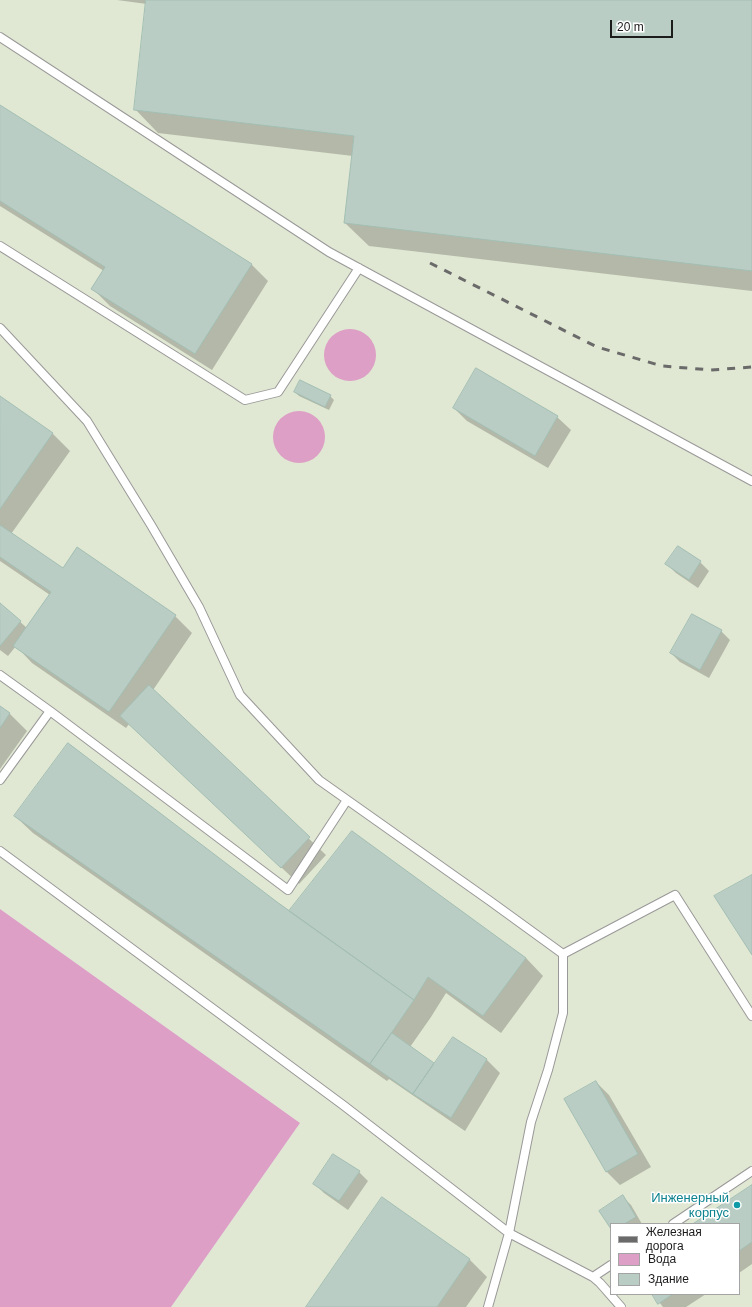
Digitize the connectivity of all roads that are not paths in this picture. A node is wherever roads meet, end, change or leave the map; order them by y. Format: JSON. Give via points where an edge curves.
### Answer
{"nodes":[{"id":1,"x":0,"y":37,"type":"edge"},
{"id":2,"x":0,"y":246,"type":"edge"},
{"id":3,"x":359,"y":268,"type":"junction"},
{"id":4,"x":0,"y":328,"type":"edge"},
{"id":5,"x":752,"y":481,"type":"edge"},
{"id":6,"x":0,"y":675,"type":"edge"},
{"id":7,"x":50,"y":711,"type":"junction"},
{"id":8,"x":0,"y":780,"type":"edge"},
{"id":9,"x":347,"y":800,"type":"junction"},
{"id":10,"x":0,"y":851,"type":"edge"},
{"id":11,"x":563,"y":954,"type":"junction"},
{"id":12,"x":752,"y":1016,"type":"edge"},
{"id":13,"x":752,"y":1171,"type":"edge"},
{"id":14,"x":674,"y":1223,"type":"edge"},
{"id":15,"x":509,"y":1233,"type":"junction"},
{"id":16,"x":610,"y":1266,"type":"edge"},
{"id":17,"x":593,"y":1277,"type":"junction"},
{"id":18,"x":610,"y":1294,"type":"edge"},
{"id":19,"x":610,"y":1295,"type":"edge"},
{"id":20,"x":488,"y":1307,"type":"edge"},
{"id":21,"x":621,"y":1307,"type":"edge"}],
"edges":[{"from":1,"to":3,"type":"lane","via":[[329,252]]},
{"from":2,"to":3,"type":"lane","via":[[245,400],[278,392]]},
{"from":3,"to":5,"type":"lane"},
{"from":4,"to":9,"type":"lane","via":[[87,421],[199,607],[240,695],[320,780]]},
{"from":6,"to":7,"type":"lane"},
{"from":7,"to":8,"type":"lane"},
{"from":7,"to":9,"type":"lane","via":[[288,890]]},
{"from":9,"to":11,"type":"lane"},
{"from":10,"to":15,"type":"lane","via":[[343,1105]]},
{"from":11,"to":12,"type":"lane","via":[[675,895]]},
{"from":11,"to":15,"type":"lane","via":[[563,1013],[531,1122]]},
{"from":13,"to":14,"type":"lane"},
{"from":15,"to":17,"type":"lane"},
{"from":15,"to":20,"type":"lane"},
{"from":16,"to":17,"type":"lane"},
{"from":17,"to":18,"type":"lane"},
{"from":19,"to":21,"type":"lane"}]}
